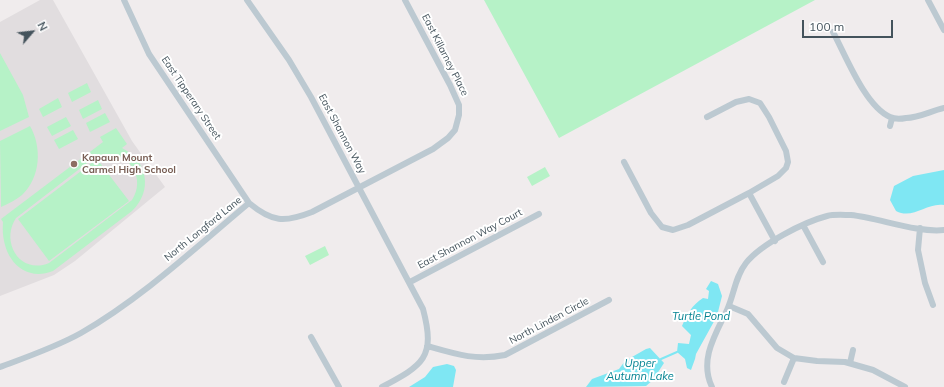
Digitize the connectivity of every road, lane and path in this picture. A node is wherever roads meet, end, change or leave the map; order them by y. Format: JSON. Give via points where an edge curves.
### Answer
{"nodes":[{"id":1,"x":124,"y":0,"type":"edge"},
{"id":2,"x":247,"y":0,"type":"edge"},
{"id":3,"x":405,"y":0,"type":"edge"},
{"id":4,"x":928,"y":0,"type":"edge"},
{"id":5,"x":944,"y":30,"type":"edge"},
{"id":6,"x":833,"y":32,"type":"dead end"},
{"id":7,"x":944,"y":108,"type":"edge"},
{"id":8,"x":707,"y":117,"type":"dead end"},
{"id":9,"x":892,"y":118,"type":"junction"},
{"id":10,"x":458,"y":121,"type":"joint"},
{"id":11,"x":890,"y":126,"type":"dead end"},
{"id":12,"x":624,"y":162,"type":"dead end"},
{"id":13,"x":359,"y":188,"type":"junction"},
{"id":14,"x":749,"y":193,"type":"junction"},
{"id":15,"x":249,"y":203,"type":"junction"},
{"id":16,"x":539,"y":214,"type":"dead end"},
{"id":17,"x":803,"y":226,"type":"junction"},
{"id":18,"x":920,"y":228,"type":"junction"},
{"id":19,"x":944,"y":230,"type":"edge"},
{"id":20,"x":774,"y":241,"type":"junction"},
{"id":21,"x":823,"y":262,"type":"dead end"},
{"id":22,"x":410,"y":282,"type":"junction"},
{"id":23,"x":609,"y":300,"type":"dead end"},
{"id":24,"x":933,"y":305,"type":"dead end"},
{"id":25,"x":729,"y":306,"type":"junction"},
{"id":26,"x":311,"y":337,"type":"dead end"},
{"id":27,"x":427,"y":346,"type":"junction"},
{"id":28,"x":854,"y":350,"type":"dead end"},
{"id":29,"x":794,"y":358,"type":"junction"},
{"id":30,"x":850,"y":363,"type":"junction"},
{"id":31,"x":0,"y":367,"type":"edge"},
{"id":32,"x":784,"y":382,"type":"dead end"},
{"id":33,"x":338,"y":387,"type":"edge"},
{"id":34,"x":382,"y":387,"type":"edge"},
{"id":35,"x":712,"y":387,"type":"edge"},
{"id":36,"x":905,"y":387,"type":"edge"}],
"edges":[{"from":1,"to":15,"type":"street","name":"East Tipperary Street","via":[[149,54]]},
{"from":2,"to":13,"type":"street","name":"East Shannon Way","via":[[289,60]]},
{"from":3,"to":10,"type":"street","name":"East Killarney Place","via":[[459,105]]},
{"from":4,"to":5,"type":"street"},
{"from":6,"to":9,"type":"street","via":[[868,98],[878,109]]},
{"from":7,"to":9,"type":"street","via":[[915,118]]},
{"from":8,"to":14,"type":"street","via":[[736,102],[749,99],[760,103],[770,118],[786,151],[788,162],[778,176]]},
{"from":9,"to":11,"type":"street"},
{"from":10,"to":13,"type":"street","name":"North Longford Lane","via":[[448,138],[433,149]]},
{"from":12,"to":14,"type":"street","via":[[651,213],[662,227],[674,230]]},
{"from":13,"to":15,"type":"street","name":"North Longford Lane","via":[[294,219],[278,220],[263,215]]},
{"from":13,"to":22,"type":"street","name":"East Shannon Way"},
{"from":14,"to":20,"type":"street"},
{"from":15,"to":31,"type":"street","name":"North Longford Lane","via":[[121,308],[80,333],[41,352]]},
{"from":16,"to":22,"type":"street","name":"East Shannon Way Court"},
{"from":17,"to":18,"type":"street","via":[[828,215],[850,215]]},
{"from":17,"to":20,"type":"street"},
{"from":17,"to":21,"type":"street"},
{"from":18,"to":19,"type":"street"},
{"from":18,"to":24,"type":"street","via":[[918,250]]},
{"from":20,"to":25,"type":"street","via":[[747,262],[737,278]]},
{"from":22,"to":27,"type":"street","name":"East Shannon Way","via":[[423,309],[427,325]]},
{"from":23,"to":27,"type":"street","name":"North Linden Circle","via":[[505,355],[472,358]]},
{"from":25,"to":29,"type":"street","via":[[748,314],[777,348]]},
{"from":25,"to":35,"type":"street","via":[[707,353],[706,365]]},
{"from":26,"to":33,"type":"street"},
{"from":27,"to":34,"type":"street","via":[[420,364],[411,372]]},
{"from":28,"to":30,"type":"street"},
{"from":29,"to":30,"type":"street"},
{"from":29,"to":32,"type":"street"},
{"from":30,"to":36,"type":"street","via":[[873,370]]}]}
